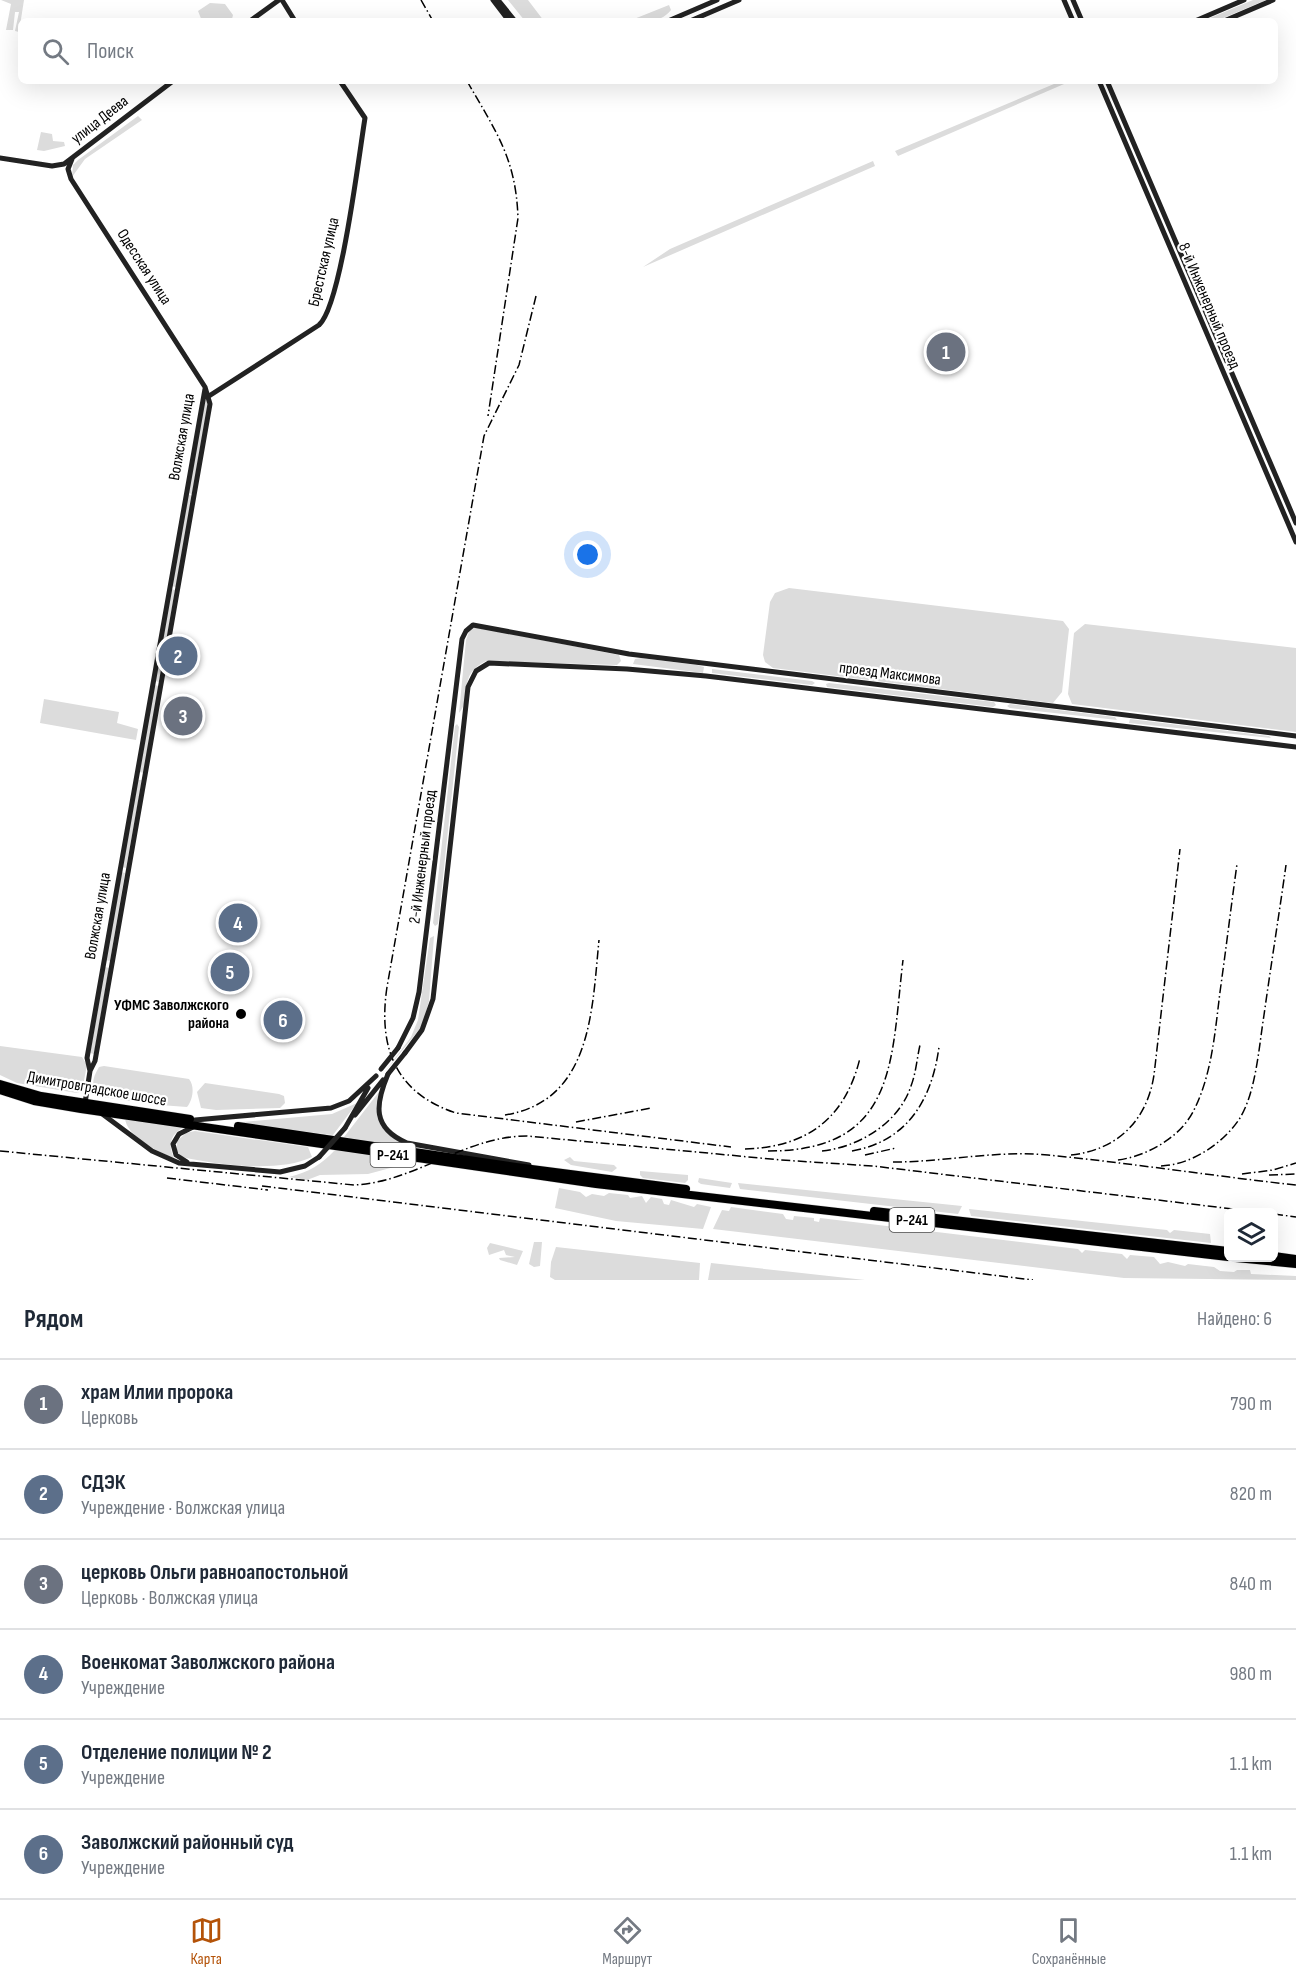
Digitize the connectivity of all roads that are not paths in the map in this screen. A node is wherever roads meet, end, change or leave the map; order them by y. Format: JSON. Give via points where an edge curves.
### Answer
{"nodes":[{"id":1,"x":281,"y":0,"type":"edge"},
{"id":2,"x":493,"y":0,"type":"edge"},
{"id":3,"x":498,"y":0,"type":"edge"},
{"id":4,"x":717,"y":0,"type":"edge"},
{"id":5,"x":739,"y":0,"type":"edge"},
{"id":6,"x":1064,"y":0,"type":"edge"},
{"id":7,"x":1073,"y":0,"type":"edge"},
{"id":8,"x":1244,"y":0,"type":"edge"},
{"id":9,"x":1273,"y":0,"type":"edge"},
{"id":10,"x":254,"y":18,"type":"edge"},
{"id":11,"x":293,"y":18,"type":"edge"},
{"id":12,"x":507,"y":18,"type":"edge"},
{"id":13,"x":512,"y":18,"type":"edge"},
{"id":14,"x":675,"y":18,"type":"edge"},
{"id":15,"x":697,"y":18,"type":"edge"},
{"id":16,"x":1072,"y":18,"type":"edge"},
{"id":17,"x":1081,"y":18,"type":"edge"},
{"id":18,"x":1202,"y":18,"type":"edge"},
{"id":19,"x":1231,"y":18,"type":"edge"},
{"id":20,"x":169,"y":84,"type":"edge"},
{"id":21,"x":342,"y":84,"type":"edge"},
{"id":22,"x":1100,"y":84,"type":"edge"},
{"id":23,"x":1108,"y":84,"type":"edge"},
{"id":24,"x":0,"y":158,"type":"edge"},
{"id":25,"x":72,"y":159,"type":"junction"},
{"id":26,"x":52,"y":166,"type":"junction"},
{"id":27,"x":71,"y":179,"type":"junction"},
{"id":28,"x":1211,"y":326,"type":"junction"},
{"id":29,"x":1204,"y":329,"type":"junction"},
{"id":30,"x":205,"y":387,"type":"junction"},
{"id":31,"x":209,"y":396,"type":"junction"},
{"id":32,"x":1296,"y":523,"type":"edge"},
{"id":33,"x":1296,"y":542,"type":"edge"},
{"id":34,"x":462,"y":639,"type":"joint"},
{"id":35,"x":629,"y":654,"type":"junction"},
{"id":36,"x":708,"y":664,"type":"junction"},
{"id":37,"x":627,"y":669,"type":"junction"},
{"id":38,"x":706,"y":676,"type":"junction"},
{"id":39,"x":820,"y":679,"type":"junction"},
{"id":40,"x":468,"y":687,"type":"joint"},
{"id":41,"x":819,"y":689,"type":"junction"},
{"id":42,"x":1001,"y":700,"type":"junction"},
{"id":43,"x":1000,"y":712,"type":"junction"},
{"id":44,"x":1124,"y":715,"type":"junction"},
{"id":45,"x":453,"y":719,"type":"junction"},
{"id":46,"x":463,"y":720,"type":"junction"},
{"id":47,"x":1123,"y":727,"type":"junction"},
{"id":48,"x":1276,"y":734,"type":"junction"},
{"id":49,"x":1296,"y":736,"type":"edge"},
{"id":50,"x":1276,"y":745,"type":"junction"},
{"id":51,"x":1296,"y":747,"type":"edge"},
{"id":52,"x":428,"y":931,"type":"junction"},
{"id":53,"x":439,"y":932,"type":"junction"},
{"id":54,"x":90,"y":1071,"type":"junction"},
{"id":55,"x":388,"y":1074,"type":"junction"},
{"id":56,"x":376,"y":1077,"type":"junction"},
{"id":57,"x":0,"y":1084,"type":"edge"},
{"id":58,"x":0,"y":1090,"type":"edge"},
{"id":59,"x":85,"y":1106,"type":"junction"},
{"id":60,"x":97,"y":1111,"type":"junction"},
{"id":61,"x":192,"y":1121,"type":"junction"},
{"id":62,"x":202,"y":1126,"type":"junction"},
{"id":63,"x":347,"y":1126,"type":"junction"},
{"id":64,"x":194,"y":1165,"type":"junction"},
{"id":65,"x":529,"y":1172,"type":"junction"},
{"id":66,"x":557,"y":1172,"type":"junction"},
{"id":67,"x":544,"y":1174,"type":"junction"},
{"id":68,"x":1224,"y":1251,"type":"edge"},
{"id":69,"x":1224,"y":1257,"type":"edge"},
{"id":70,"x":1278,"y":1257,"type":"edge"},
{"id":71,"x":1296,"y":1259,"type":"edge"},
{"id":72,"x":1278,"y":1262,"type":"edge"},
{"id":73,"x":1296,"y":1264,"type":"edge"}],
"edges":[{"from":1,"to":10,"type":"main road"},
{"from":1,"to":11,"type":"main road"},
{"from":2,"to":12,"type":"main road"},
{"from":3,"to":13,"type":"main road"},
{"from":4,"to":14,"type":"main road"},
{"from":5,"to":15,"type":"main road"},
{"from":6,"to":16,"type":"main road"},
{"from":7,"to":17,"type":"main road"},
{"from":8,"to":18,"type":"main road"},
{"from":9,"to":19,"type":"main road"},
{"from":20,"to":25,"type":"main road","name":"улица Деева"},
{"from":21,"to":31,"type":"main road","name":"Брестская улица","via":[[365,118],[327,315],[319,325]]},
{"from":22,"to":29,"type":"main road","name":"8-й Инженерный проезд"},
{"from":23,"to":28,"type":"main road","name":"8-й Инженерный проезд"},
{"from":24,"to":26,"type":"main road"},
{"from":25,"to":26,"type":"main road","name":"улица Деева"},
{"from":25,"to":27,"type":"main road","via":[[68,169]]},
{"from":26,"to":27,"type":"main road"},
{"from":27,"to":30,"type":"main road","name":"Одесская улица"},
{"from":28,"to":29,"type":"main road"},
{"from":28,"to":32,"type":"main road","name":"8-й Инженерный проезд"},
{"from":29,"to":33,"type":"main road","name":"8-й Инженерный проезд"},
{"from":30,"to":31,"type":"main road","name":"Волжская улица"},
{"from":30,"to":54,"type":"main road","name":"Волжская улица","via":[[88,1051]]},
{"from":31,"to":54,"type":"main road","name":"Волжская улица","via":[[129,872]]},
{"from":34,"to":35,"type":"main road","name":"проезд Максимова","via":[[469,628],[483,625]]},
{"from":34,"to":45,"type":"main road","name":"2-й Инженерный проезд"},
{"from":35,"to":36,"type":"main road","name":"проезд Максимова"},
{"from":35,"to":37,"type":"main road"},
{"from":36,"to":38,"type":"main road"},
{"from":36,"to":39,"type":"main road","name":"проезд Максимова"},
{"from":37,"to":38,"type":"main road","name":"проезд Максимова"},
{"from":37,"to":40,"type":"main road","name":"проезд Максимова","via":[[498,662],[478,669]]},
{"from":38,"to":41,"type":"main road","name":"проезд Максимова"},
{"from":39,"to":41,"type":"main road"},
{"from":39,"to":42,"type":"main road","name":"проезд Максимова"},
{"from":40,"to":46,"type":"main road","name":"2-й Инженерный проезд"},
{"from":41,"to":43,"type":"main road","name":"проезд Максимова"},
{"from":42,"to":43,"type":"main road"},
{"from":42,"to":44,"type":"main road","name":"проезд Максимова"},
{"from":43,"to":47,"type":"main road","name":"проезд Максимова"},
{"from":44,"to":47,"type":"main road"},
{"from":44,"to":48,"type":"main road","name":"проезд Максимова"},
{"from":45,"to":46,"type":"main road"},
{"from":45,"to":52,"type":"main road","name":"2-й Инженерный проезд"},
{"from":46,"to":53,"type":"main road","name":"2-й Инженерный проезд"},
{"from":47,"to":50,"type":"main road","name":"проезд Максимова"},
{"from":48,"to":49,"type":"main road","name":"проезд Максимова"},
{"from":48,"to":50,"type":"main road"},
{"from":50,"to":51,"type":"main road","name":"проезд Максимова"},
{"from":52,"to":53,"type":"main road"},
{"from":52,"to":56,"type":"main road","name":"2-й Инженерный проезд","bridge":true,"via":[[415,1012],[398,1048]]},
{"from":53,"to":55,"type":"main road","name":"2-й Инженерный проезд","bridge":true,"via":[[433,999],[419,1036]]},
{"from":54,"to":59,"type":"main road","name":"Волжская улица"},
{"from":55,"to":63,"type":"main road","name":"2-й Инженерный проезд"},
{"from":55,"to":66,"type":"main road","via":[[378,1106],[390,1135],[407,1143]]},
{"from":56,"to":61,"type":"main road","via":[[349,1101],[331,1108]]},
{"from":56,"to":63,"type":"main road","name":"2-й Инженерный проезд"},
{"from":57,"to":59,"type":"highway","name":"Димитровградское шоссе","number":"Р-241"},
{"from":58,"to":59,"type":"highway","name":"Димитровградское шоссе","number":"Р-241","via":[[34,1101]]},
{"from":59,"to":60,"type":"highway","name":"Димитровградское шоссе","number":"Р-241"},
{"from":59,"to":61,"type":"highway","name":"Димитровградское шоссе","number":"Р-241"},
{"from":60,"to":61,"type":"highway","name":"Димитровградское шоссе","number":"Р-241"},
{"from":60,"to":64,"type":"main road","via":[[158,1155]]},
{"from":61,"to":62,"type":"highway","number":"Р-241"},
{"from":61,"to":65,"type":"highway","number":"Р-241"},
{"from":62,"to":64,"type":"main road","via":[[182,1131],[173,1142],[177,1157]]},
{"from":62,"to":65,"type":"highway","number":"Р-241"},
{"from":63,"to":64,"type":"main road","bridge":true,"via":[[319,1157],[305,1166],[280,1172]]},
{"from":65,"to":67,"type":"highway","number":"Р-241"},
{"from":66,"to":67,"type":"highway","number":"Р-241"},
{"from":66,"to":68,"type":"highway","number":"Р-241"},
{"from":67,"to":69,"type":"highway","number":"Р-241"},
{"from":70,"to":71,"type":"highway"},
{"from":72,"to":73,"type":"highway"}]}
